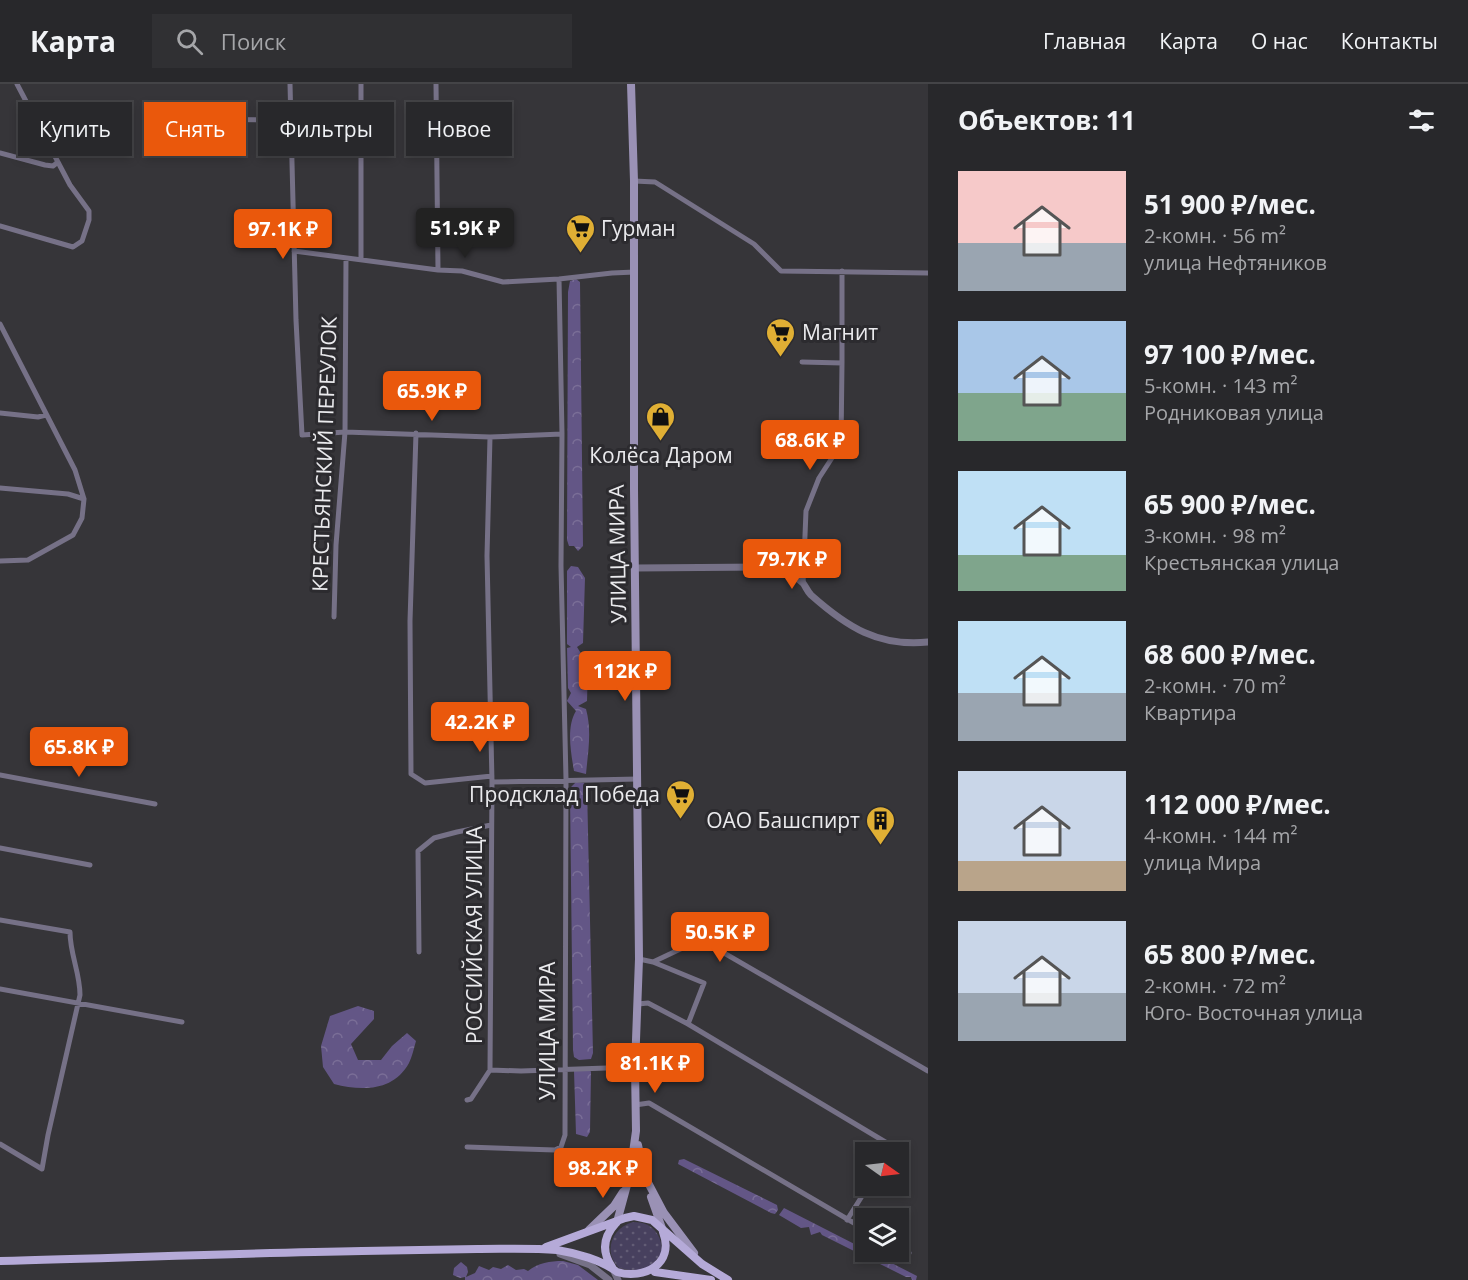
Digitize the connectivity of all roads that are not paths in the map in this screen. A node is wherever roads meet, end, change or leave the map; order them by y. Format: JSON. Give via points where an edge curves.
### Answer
{"nodes":[{"id":1,"x":17,"y":84,"type":"edge"},
{"id":2,"x":290,"y":84,"type":"edge"},
{"id":3,"x":361,"y":84,"type":"edge"},
{"id":4,"x":436,"y":84,"type":"edge"},
{"id":5,"x":631,"y":84,"type":"edge"},
{"id":6,"x":290,"y":102,"type":"edge"},
{"id":7,"x":0,"y":153,"type":"edge"},
{"id":8,"x":292,"y":156,"type":"edge"},
{"id":9,"x":58,"y":162,"type":"junction"},
{"id":10,"x":634,"y":181,"type":"junction"},
{"id":11,"x":0,"y":226,"type":"edge"},
{"id":12,"x":294,"y":251,"type":"junction"},
{"id":13,"x":346,"y":258,"type":"junction"},
{"id":14,"x":361,"y":259,"type":"junction"},
{"id":15,"x":438,"y":270,"type":"junction"},
{"id":16,"x":842,"y":271,"type":"junction"},
{"id":17,"x":634,"y":272,"type":"junction"},
{"id":18,"x":928,"y":273,"type":"edge"},
{"id":19,"x":559,"y":279,"type":"junction"},
{"id":20,"x":0,"y":324,"type":"edge"},
{"id":21,"x":802,"y":362,"type":"dead end"},
{"id":22,"x":843,"y":363,"type":"junction"},
{"id":23,"x":0,"y":413,"type":"edge"},
{"id":24,"x":46,"y":415,"type":"junction"},
{"id":25,"x":345,"y":432,"type":"junction"},
{"id":26,"x":416,"y":433,"type":"junction"},
{"id":27,"x":562,"y":434,"type":"junction"},
{"id":28,"x":490,"y":437,"type":"junction"},
{"id":29,"x":0,"y":488,"type":"edge"},
{"id":30,"x":84,"y":500,"type":"junction"},
{"id":31,"x":0,"y":561,"type":"edge"},
{"id":32,"x":636,"y":568,"type":"junction"},
{"id":33,"x":803,"y":584,"type":"junction"},
{"id":34,"x":334,"y":616,"type":"dead end"},
{"id":35,"x":928,"y":642,"type":"edge"},
{"id":36,"x":0,"y":775,"type":"edge"},
{"id":37,"x":492,"y":779,"type":"junction"},
{"id":38,"x":566,"y":779,"type":"junction"},
{"id":39,"x":638,"y":779,"type":"junction"},
{"id":40,"x":155,"y":804,"type":"dead end"},
{"id":41,"x":491,"y":825,"type":"junction"},
{"id":42,"x":0,"y":848,"type":"edge"},
{"id":43,"x":90,"y":865,"type":"dead end"},
{"id":44,"x":0,"y":920,"type":"edge"},
{"id":45,"x":419,"y":952,"type":"dead end"},
{"id":46,"x":639,"y":959,"type":"junction"},
{"id":47,"x":653,"y":962,"type":"junction"},
{"id":48,"x":0,"y":989,"type":"edge"},
{"id":49,"x":78,"y":1003,"type":"junction"},
{"id":50,"x":638,"y":1004,"type":"junction"},
{"id":51,"x":182,"y":1022,"type":"dead end"},
{"id":52,"x":688,"y":1024,"type":"junction"},
{"id":53,"x":635,"y":1067,"type":"junction"},
{"id":54,"x":565,"y":1069,"type":"junction"},
{"id":55,"x":490,"y":1070,"type":"junction"},
{"id":56,"x":928,"y":1071,"type":"edge"},
{"id":57,"x":467,"y":1100,"type":"dead end"},
{"id":58,"x":635,"y":1105,"type":"junction"},
{"id":59,"x":636,"y":1131,"type":"junction"},
{"id":60,"x":885,"y":1142,"type":"edge"},
{"id":61,"x":0,"y":1144,"type":"edge"},
{"id":62,"x":467,"y":1147,"type":"dead end"},
{"id":63,"x":643,"y":1173,"type":"junction"},
{"id":64,"x":630,"y":1174,"type":"junction"},
{"id":65,"x":862,"y":1196,"type":"edge"},
{"id":66,"x":848,"y":1220,"type":"junction"},
{"id":67,"x":617,"y":1222,"type":"junction"},
{"id":68,"x":855,"y":1224,"type":"edge"},
{"id":69,"x":587,"y":1232,"type":"junction"},
{"id":70,"x":663,"y":1232,"type":"junction"},
{"id":71,"x":540,"y":1249,"type":"junction"},
{"id":72,"x":0,"y":1261,"type":"edge"},
{"id":73,"x":702,"y":1264,"type":"junction"},
{"id":74,"x":613,"y":1269,"type":"junction"},
{"id":75,"x":654,"y":1276,"type":"edge"},
{"id":76,"x":688,"y":1276,"type":"junction"},
{"id":77,"x":609,"y":1280,"type":"edge"},
{"id":78,"x":618,"y":1280,"type":"edge"},
{"id":79,"x":669,"y":1280,"type":"edge"},
{"id":80,"x":711,"y":1280,"type":"edge"},
{"id":81,"x":728,"y":1280,"type":"edge"}],
"edges":[{"from":1,"to":9,"type":"street"},
{"from":2,"to":6,"type":"street"},
{"from":3,"to":14,"type":"street"},
{"from":4,"to":15,"type":"street"},
{"from":5,"to":10,"type":"main road","name":"УЛИЦА МИРА"},
{"from":7,"to":9,"type":"street","via":[[45,165]]},
{"from":8,"to":12,"type":"street"},
{"from":9,"to":11,"type":"street","via":[[89,211],[82,241],[73,247]]},
{"from":10,"to":16,"type":"street","via":[[655,182],[754,244],[781,271]]},
{"from":10,"to":17,"type":"main road","name":"УЛИЦА МИРА"},
{"from":12,"to":13,"type":"street"},
{"from":12,"to":25,"type":"street","via":[[303,435]]},
{"from":13,"to":14,"type":"street"},
{"from":13,"to":25,"type":"street","name":"КРЕСТЬЯНСКИЙ ПЕРЕУЛОК"},
{"from":14,"to":15,"type":"street"},
{"from":15,"to":19,"type":"street","via":[[462,271],[503,282]]},
{"from":16,"to":18,"type":"street"},
{"from":16,"to":22,"type":"street"},
{"from":17,"to":19,"type":"street"},
{"from":17,"to":32,"type":"main road","name":"УЛИЦА МИРА"},
{"from":19,"to":27,"type":"street","name":"УЛИЦА МИРА"},
{"from":20,"to":24,"type":"street"},
{"from":21,"to":22,"type":"street"},
{"from":22,"to":33,"type":"street","via":[[841,444],[819,478],[807,510]]},
{"from":23,"to":24,"type":"street"},
{"from":24,"to":30,"type":"street","via":[[75,470]]},
{"from":25,"to":26,"type":"street"},
{"from":25,"to":34,"type":"street","name":"КРЕСТЬЯНСКИЙ ПЕРЕУЛОК"},
{"from":26,"to":28,"type":"street"},
{"from":26,"to":37,"type":"street","via":[[411,774],[425,783]]},
{"from":27,"to":28,"type":"street"},
{"from":27,"to":38,"type":"street","name":"УЛИЦА МИРА"},
{"from":28,"to":37,"type":"street","name":"РОССИЙСКАЯ УЛИЦА"},
{"from":29,"to":30,"type":"street","via":[[68,494]]},
{"from":30,"to":31,"type":"street","via":[[82,518],[72,535],[28,560]]},
{"from":32,"to":33,"type":"street","via":[[774,567],[789,572]]},
{"from":32,"to":39,"type":"main road","name":"УЛИЦА МИРА"},
{"from":33,"to":35,"type":"street","via":[[808,593],[871,637],[889,642]]},
{"from":36,"to":40,"type":"street"},
{"from":37,"to":38,"type":"street"},
{"from":37,"to":41,"type":"street","name":"РОССИЙСКАЯ УЛИЦА"},
{"from":38,"to":39,"type":"street"},
{"from":38,"to":54,"type":"street","name":"УЛИЦА МИРА"},
{"from":39,"to":46,"type":"main road","name":"УЛИЦА МИРА"},
{"from":41,"to":45,"type":"street","via":[[434,838],[418,851]]},
{"from":41,"to":55,"type":"street","name":"РОССИЙСКАЯ УЛИЦА"},
{"from":42,"to":43,"type":"street"},
{"from":44,"to":49,"type":"street","via":[[70,932],[80,983]]},
{"from":46,"to":47,"type":"street"},
{"from":46,"to":50,"type":"main road","name":"УЛИЦА МИРА"},
{"from":47,"to":52,"type":"street","via":[[704,983]]},
{"from":47,"to":56,"type":"street","via":[[691,944],[705,942]]},
{"from":48,"to":49,"type":"street"},
{"from":49,"to":51,"type":"street"},
{"from":49,"to":61,"type":"street","via":[[42,1169]]},
{"from":50,"to":52,"type":"street","via":[[648,1003]]},
{"from":50,"to":53,"type":"main road","name":"УЛИЦА МИРА"},
{"from":52,"to":60,"type":"street"},
{"from":53,"to":54,"type":"street"},
{"from":53,"to":58,"type":"main road","name":"УЛИЦА МИРА"},
{"from":54,"to":55,"type":"street"},
{"from":54,"to":62,"type":"street","name":"УЛИЦА МИРА","via":[[565,1135],[561,1147]]},
{"from":55,"to":57,"type":"street","name":"РОССИЙСКАЯ УЛИЦА"},
{"from":58,"to":59,"type":"main road","name":"УЛИЦА МИРА"},
{"from":58,"to":66,"type":"street","via":[[649,1103]]},
{"from":59,"to":63,"type":"main road"},
{"from":59,"to":64,"type":"main road"},
{"from":63,"to":70,"type":"main road"},
{"from":63,"to":73,"type":"main road","via":[[664,1213]]},
{"from":64,"to":67,"type":"main road"},
{"from":64,"to":69,"type":"main road","via":[[614,1206]]},
{"from":65,"to":66,"type":"street"},
{"from":66,"to":68,"type":"street"},
{"from":67,"to":69,"type":"main road"},
{"from":67,"to":70,"type":"main road","via":[[644,1217]]},
{"from":67,"to":74,"type":"main road","via":[[605,1239],[604,1250]]},
{"from":69,"to":71,"type":"main road"},
{"from":70,"to":73,"type":"main road"},
{"from":70,"to":75,"type":"main road","via":[[666,1257]]},
{"from":71,"to":72,"type":"main road"},
{"from":71,"to":74,"type":"main road","via":[[574,1254]]},
{"from":71,"to":77,"type":"street","via":[[590,1265]]},
{"from":73,"to":81,"type":"main road"},
{"from":74,"to":75,"type":"main road","via":[[638,1279]]},
{"from":74,"to":78,"type":"street"},
{"from":75,"to":76,"type":"main road"},
{"from":76,"to":79,"type":"street"},
{"from":76,"to":80,"type":"main road"}]}
